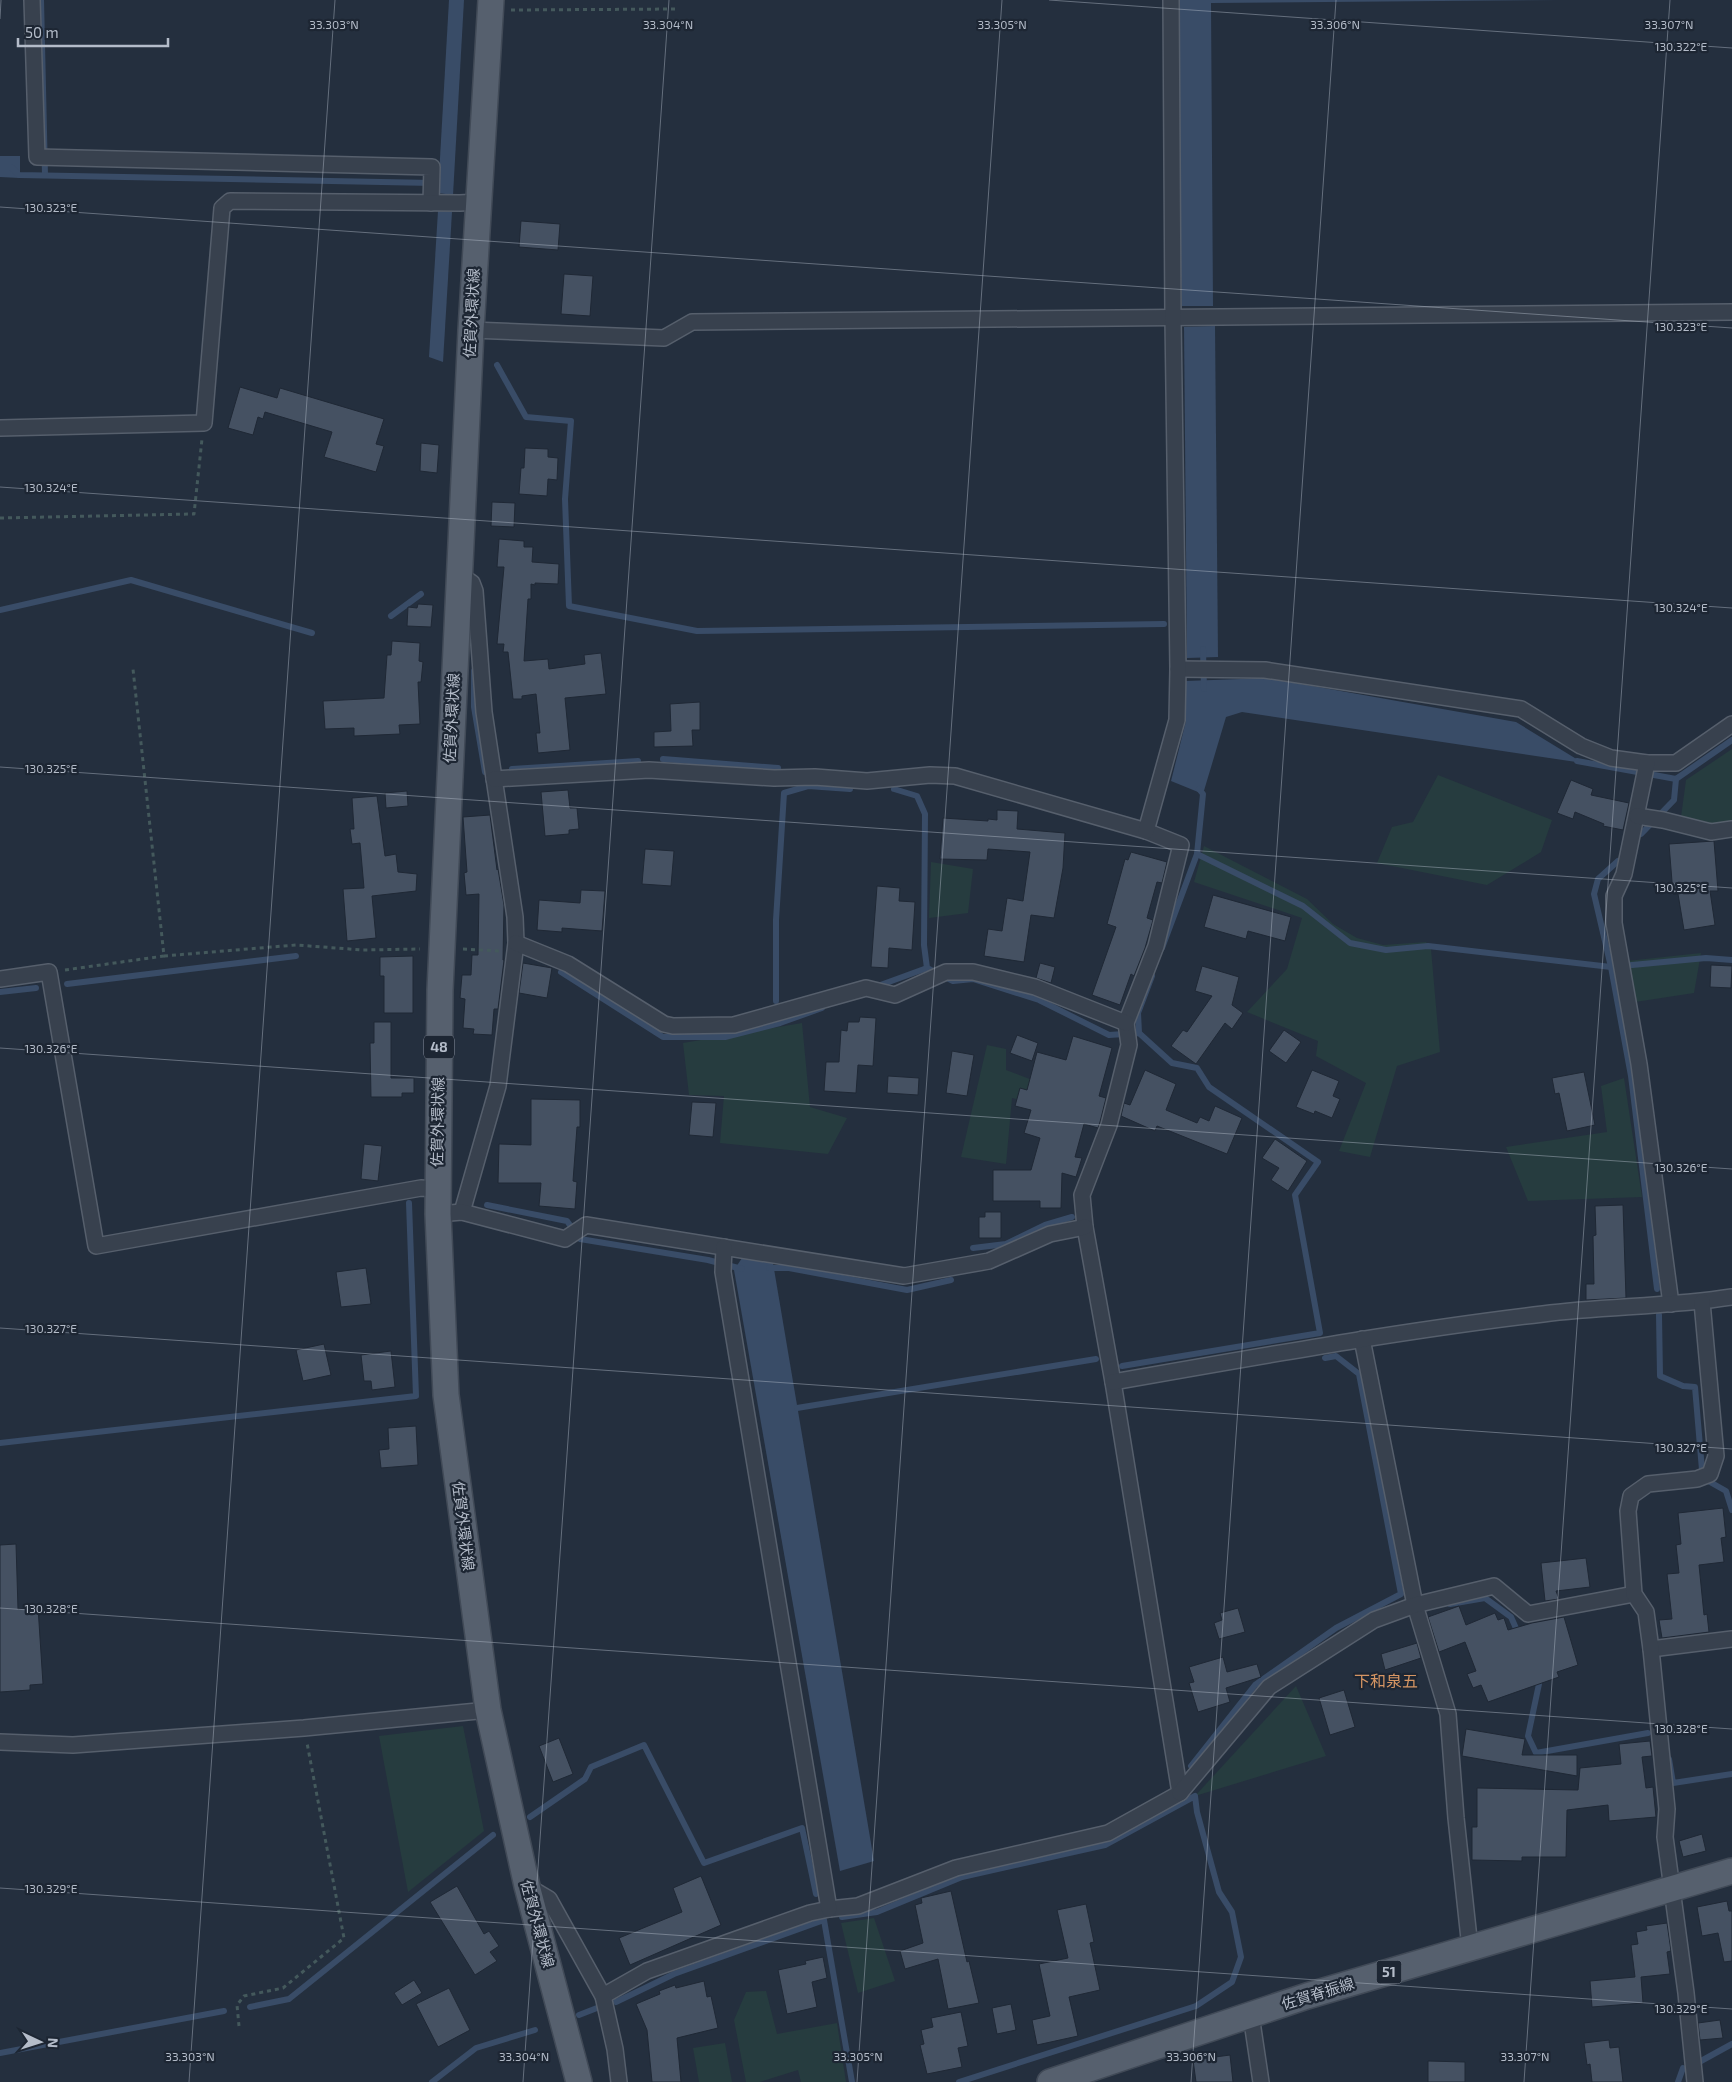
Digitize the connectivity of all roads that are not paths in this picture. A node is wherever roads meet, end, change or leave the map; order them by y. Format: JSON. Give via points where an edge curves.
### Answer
{"nodes":[{"id":1,"x":32,"y":0,"type":"edge"},
{"id":2,"x":1171,"y":0,"type":"edge"},
{"id":3,"x":491,"y":5,"type":"edge"},
{"id":4,"x":431,"y":198,"type":"junction"},
{"id":5,"x":469,"y":203,"type":"junction"},
{"id":6,"x":1732,"y":312,"type":"edge"},
{"id":7,"x":1173,"y":318,"type":"junction"},
{"id":8,"x":471,"y":330,"type":"junction"},
{"id":9,"x":0,"y":428,"type":"edge"},
{"id":10,"x":459,"y":574,"type":"junction"},
{"id":11,"x":1178,"y":669,"type":"junction"},
{"id":12,"x":1732,"y":724,"type":"edge"},
{"id":13,"x":1646,"y":763,"type":"junction"},
{"id":14,"x":494,"y":779,"type":"junction"},
{"id":15,"x":1650,"y":818,"type":"junction"},
{"id":16,"x":1732,"y":830,"type":"edge"},
{"id":17,"x":1146,"y":831,"type":"junction"},
{"id":18,"x":516,"y":948,"type":"junction"},
{"id":19,"x":0,"y":979,"type":"edge"},
{"id":20,"x":1126,"y":1023,"type":"junction"},
{"id":21,"x":437,"y":1189,"type":"junction"},
{"id":22,"x":462,"y":1212,"type":"junction"},
{"id":23,"x":438,"y":1214,"type":"junction"},
{"id":24,"x":1085,"y":1227,"type":"junction"},
{"id":25,"x":724,"y":1247,"type":"junction"},
{"id":26,"x":1732,"y":1297,"type":"edge"},
{"id":27,"x":1702,"y":1302,"type":"junction"},
{"id":28,"x":1671,"y":1304,"type":"junction"},
{"id":29,"x":1362,"y":1339,"type":"junction"},
{"id":30,"x":1113,"y":1382,"type":"junction"},
{"id":31,"x":1634,"y":1594,"type":"junction"},
{"id":32,"x":1415,"y":1605,"type":"junction"},
{"id":33,"x":1732,"y":1639,"type":"edge"},
{"id":34,"x":1651,"y":1649,"type":"junction"},
{"id":35,"x":488,"y":1710,"type":"junction"},
{"id":36,"x":0,"y":1742,"type":"edge"},
{"id":37,"x":1180,"y":1793,"type":"junction"},
{"id":38,"x":1732,"y":1871,"type":"edge"},
{"id":39,"x":527,"y":1886,"type":"junction"},
{"id":40,"x":1673,"y":1888,"type":"junction"},
{"id":41,"x":829,"y":1909,"type":"junction"},
{"id":42,"x":1470,"y":1948,"type":"junction"},
{"id":43,"x":603,"y":1996,"type":"junction"},
{"id":44,"x":1251,"y":2015,"type":"junction"},
{"id":45,"x":579,"y":2082,"type":"edge"},
{"id":46,"x":619,"y":2082,"type":"edge"},
{"id":47,"x":1050,"y":2082,"type":"edge"},
{"id":48,"x":1261,"y":2082,"type":"edge"},
{"id":49,"x":1695,"y":2082,"type":"edge"}],
"edges":[{"from":1,"to":4,"type":"street","via":[[44,157],[432,167]]},
{"from":2,"to":7,"type":"street"},
{"from":3,"to":5,"type":"main road","name":"佐賀外環状線","number":"48"},
{"from":4,"to":5,"type":"street"},
{"from":4,"to":9,"type":"street","via":[[230,201],[222,208],[204,423]]},
{"from":5,"to":8,"type":"main road","name":"佐賀外環状線","number":"48"},
{"from":6,"to":7,"type":"street"},
{"from":7,"to":8,"type":"street","via":[[692,322],[664,338]]},
{"from":7,"to":11,"type":"street"},
{"from":8,"to":10,"type":"main road","name":"佐賀外環状線","number":"48"},
{"from":10,"to":14,"type":"street","via":[[472,583],[475,591],[484,712]]},
{"from":10,"to":21,"type":"main road","name":"佐賀外環状線","number":"48","via":[[442,948]]},
{"from":11,"to":13,"type":"street","via":[[1265,670],[1521,710],[1581,746],[1610,758]]},
{"from":11,"to":17,"type":"street","via":[[1177,720]]},
{"from":12,"to":13,"type":"street","via":[[1676,763]]},
{"from":13,"to":15,"type":"street","via":[[1643,783]]},
{"from":14,"to":17,"type":"street","via":[[649,770],[867,781],[954,776]]},
{"from":14,"to":18,"type":"street","via":[[515,916]]},
{"from":15,"to":16,"type":"street","via":[[1711,832]]},
{"from":15,"to":28,"type":"street","via":[[1614,896],[1614,923],[1638,1064]]},
{"from":17,"to":20,"type":"street","via":[[1181,845],[1156,946]]},
{"from":18,"to":20,"type":"street","via":[[568,964],[664,1024],[673,1026],[734,1025],[872,990],[895,995],[939,975],[973,972],[1035,986]]},
{"from":18,"to":22,"type":"street","via":[[498,1086]]},
{"from":19,"to":21,"type":"street","via":[[49,972],[96,1246],[421,1188]]},
{"from":20,"to":24,"type":"street","via":[[1129,1045],[1109,1125],[1082,1195]]},
{"from":21,"to":23,"type":"main road","name":"佐賀外環状線","number":"48"},
{"from":22,"to":23,"type":"street"},
{"from":22,"to":25,"type":"street","via":[[565,1239],[586,1225]]},
{"from":23,"to":35,"type":"main road","name":"佐賀外環状線","number":"48","via":[[446,1395]]},
{"from":24,"to":25,"type":"street","via":[[1050,1234],[989,1261],[904,1276]]},
{"from":24,"to":30,"type":"street"},
{"from":25,"to":41,"type":"street","via":[[723,1272]]},
{"from":26,"to":27,"type":"street"},
{"from":27,"to":28,"type":"street"},
{"from":27,"to":31,"type":"street","via":[[1716,1456],[1710,1474],[1697,1479],[1648,1484],[1631,1496],[1628,1511]]},
{"from":28,"to":29,"type":"street","via":[[1545,1314]]},
{"from":29,"to":30,"type":"street"},
{"from":29,"to":32,"type":"street"},
{"from":30,"to":37,"type":"street"},
{"from":31,"to":32,"type":"street","via":[[1528,1614],[1494,1586]]},
{"from":31,"to":34,"type":"street","via":[[1646,1612]]},
{"from":32,"to":37,"type":"street","via":[[1374,1620],[1269,1688]]},
{"from":32,"to":42,"type":"street","via":[[1448,1714]]},
{"from":33,"to":34,"type":"street"},
{"from":34,"to":40,"type":"street","via":[[1667,1809],[1665,1837]]},
{"from":35,"to":36,"type":"street","via":[[73,1745]]},
{"from":35,"to":39,"type":"main road","name":"佐賀外環状線","number":"48"},
{"from":37,"to":41,"type":"street","via":[[1108,1833],[956,1868],[858,1906]]},
{"from":38,"to":40,"type":"main road","name":"佐賀脊振線","number":"51"},
{"from":39,"to":43,"type":"street","via":[[549,1899]]},
{"from":39,"to":45,"type":"main road","name":"佐賀外環状線","number":"48"},
{"from":40,"to":42,"type":"main road","name":"佐賀脊振線","number":"51"},
{"from":40,"to":49,"type":"street"},
{"from":41,"to":43,"type":"street","via":[[647,1971]]},
{"from":42,"to":44,"type":"main road","name":"佐賀脊振線","number":"51"},
{"from":43,"to":46,"type":"street"},
{"from":44,"to":47,"type":"main road","name":"佐賀脊振線","number":"51"},
{"from":44,"to":48,"type":"street"}]}
